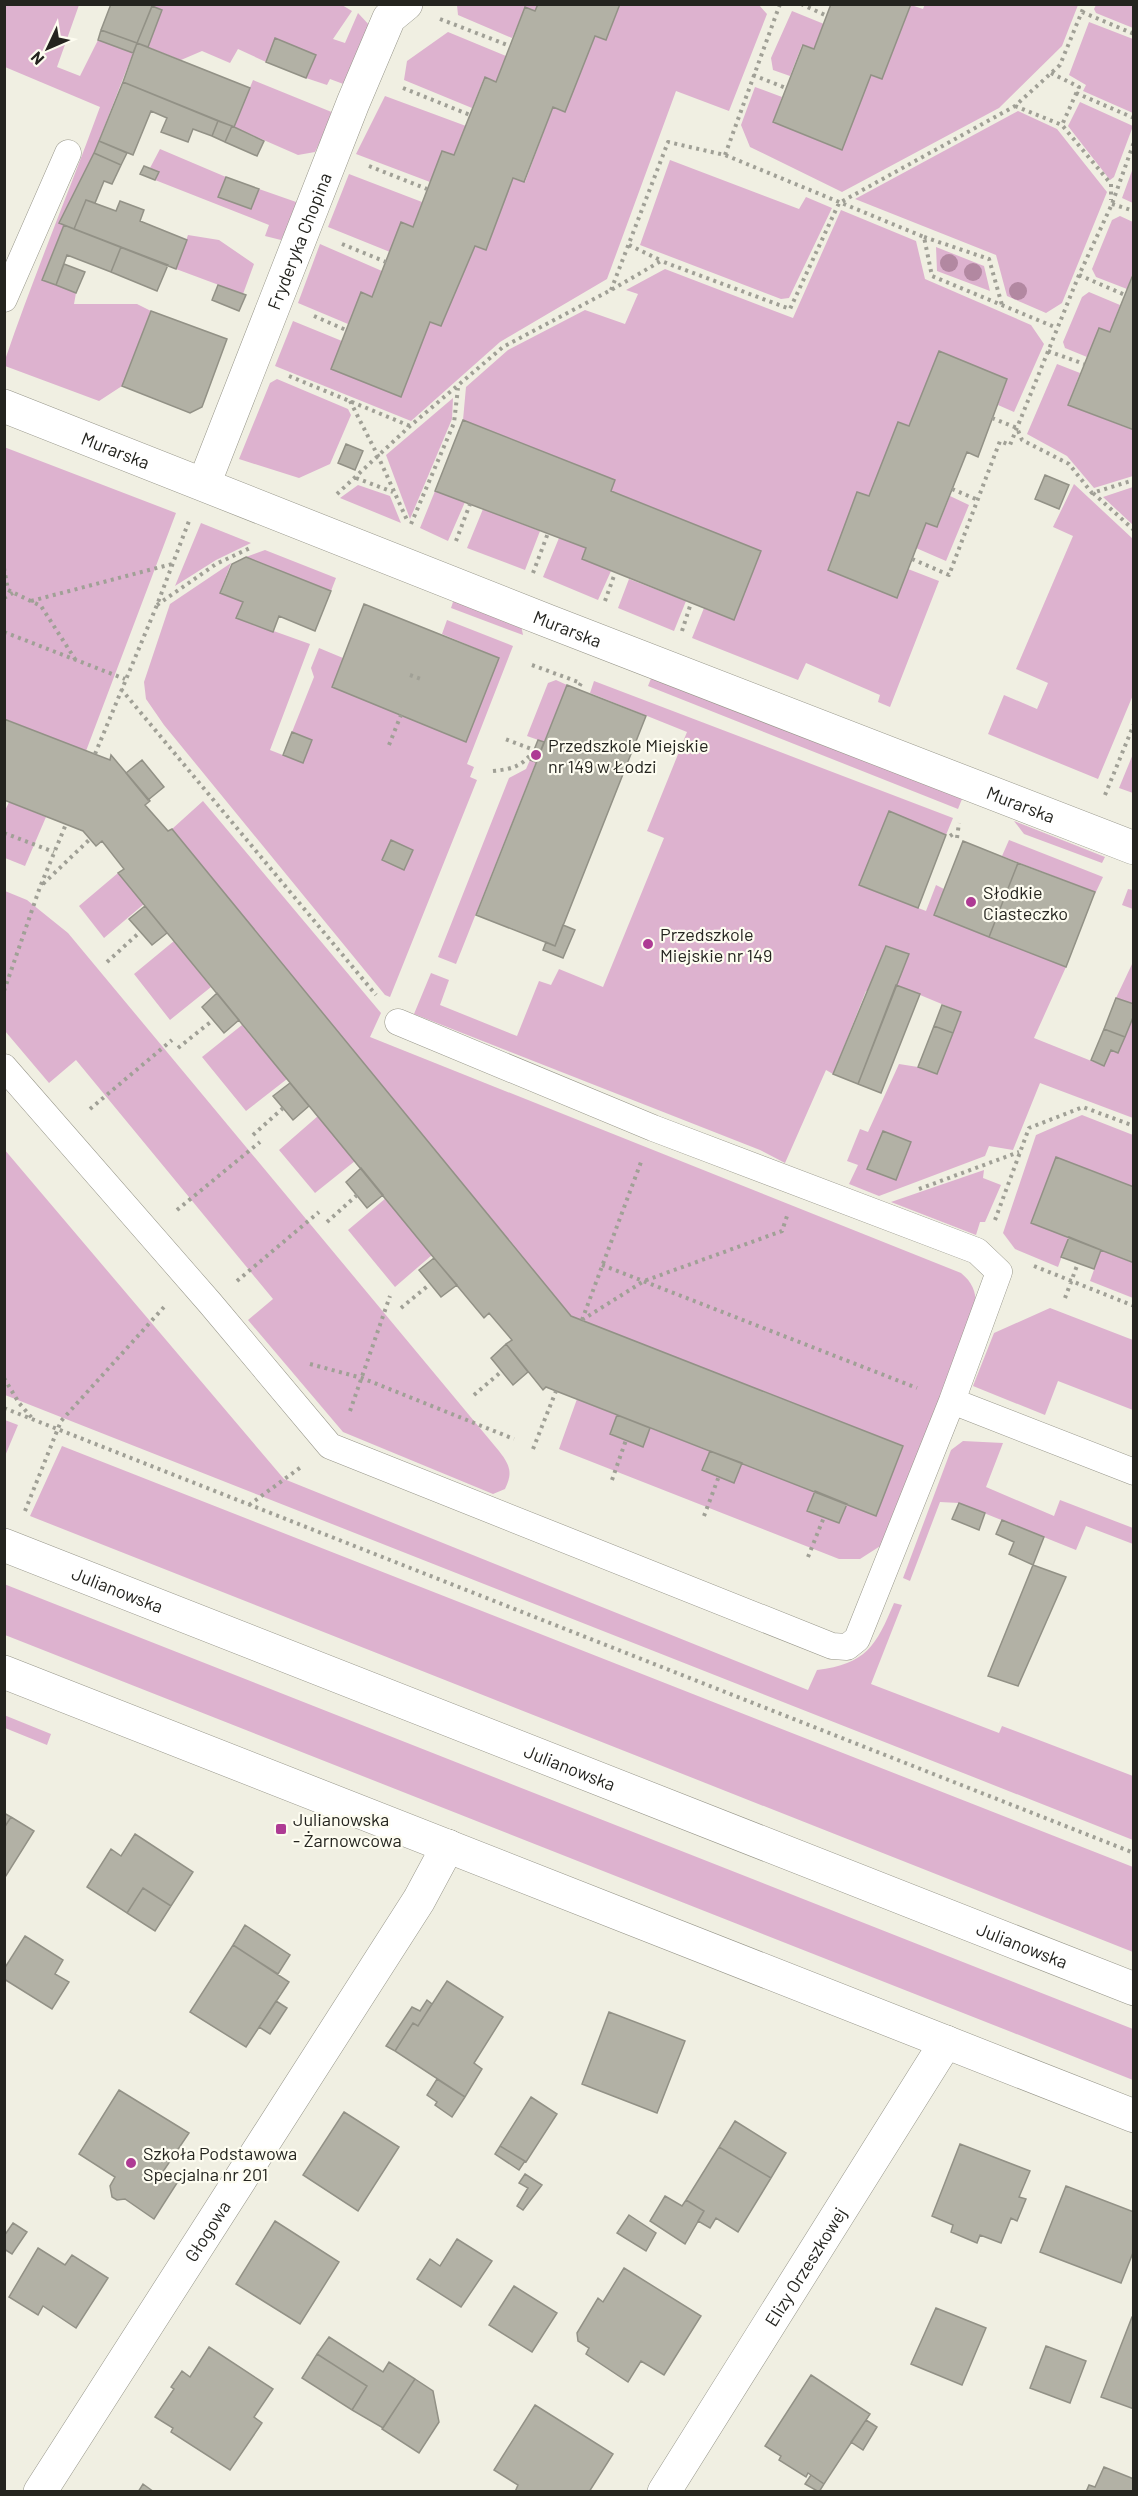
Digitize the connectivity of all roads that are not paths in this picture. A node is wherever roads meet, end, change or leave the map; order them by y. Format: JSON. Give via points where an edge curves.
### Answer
{"nodes":[{"id":1,"x":406,"y":4,"type":"edge"},
{"id":2,"x":68,"y":153,"type":"dead end"},
{"id":3,"x":4,"y":299,"type":"edge"},
{"id":4,"x":4,"y":406,"type":"edge"},
{"id":5,"x":198,"y":499,"type":"junction"},
{"id":6,"x":1134,"y":848,"type":"edge"},
{"id":7,"x":398,"y":1022,"type":"road end"},
{"id":8,"x":4,"y":1067,"type":"edge"},
{"id":9,"x":952,"y":1401,"type":"junction"},
{"id":10,"x":1134,"y":1472,"type":"edge"},
{"id":11,"x":4,"y":1545,"type":"edge"},
{"id":12,"x":4,"y":1672,"type":"edge"},
{"id":13,"x":448,"y":1846,"type":"junction"},
{"id":14,"x":1134,"y":1989,"type":"edge"},
{"id":15,"x":946,"y":2042,"type":"junction"},
{"id":16,"x":1134,"y":2116,"type":"edge"},
{"id":17,"x":40,"y":2492,"type":"edge"},
{"id":18,"x":664,"y":2492,"type":"edge"}],
"edges":[{"from":1,"to":5,"type":"street","name":"Fryderyka Chopina","via":[[389,18],[384,29]]},
{"from":2,"to":3,"type":"lane"},
{"from":4,"to":5,"type":"street","name":"Murarska"},
{"from":5,"to":6,"type":"street","name":"Murarska","via":[[548,621]]},
{"from":7,"to":9,"type":"lane","via":[[653,1128],[977,1251],[999,1272]]},
{"from":8,"to":9,"type":"lane","via":[[330,1446],[832,1646],[847,1647],[856,1639]]},
{"from":9,"to":10,"type":"lane"},
{"from":11,"to":14,"type":"street","name":"Julianowska"},
{"from":12,"to":13,"type":"street"},
{"from":13,"to":15,"type":"street"},
{"from":13,"to":17,"type":"street","name":"Głogowa","via":[[413,1911]]},
{"from":15,"to":16,"type":"street"},
{"from":15,"to":18,"type":"street","name":"Elizy Orzeszkowej"}]}
